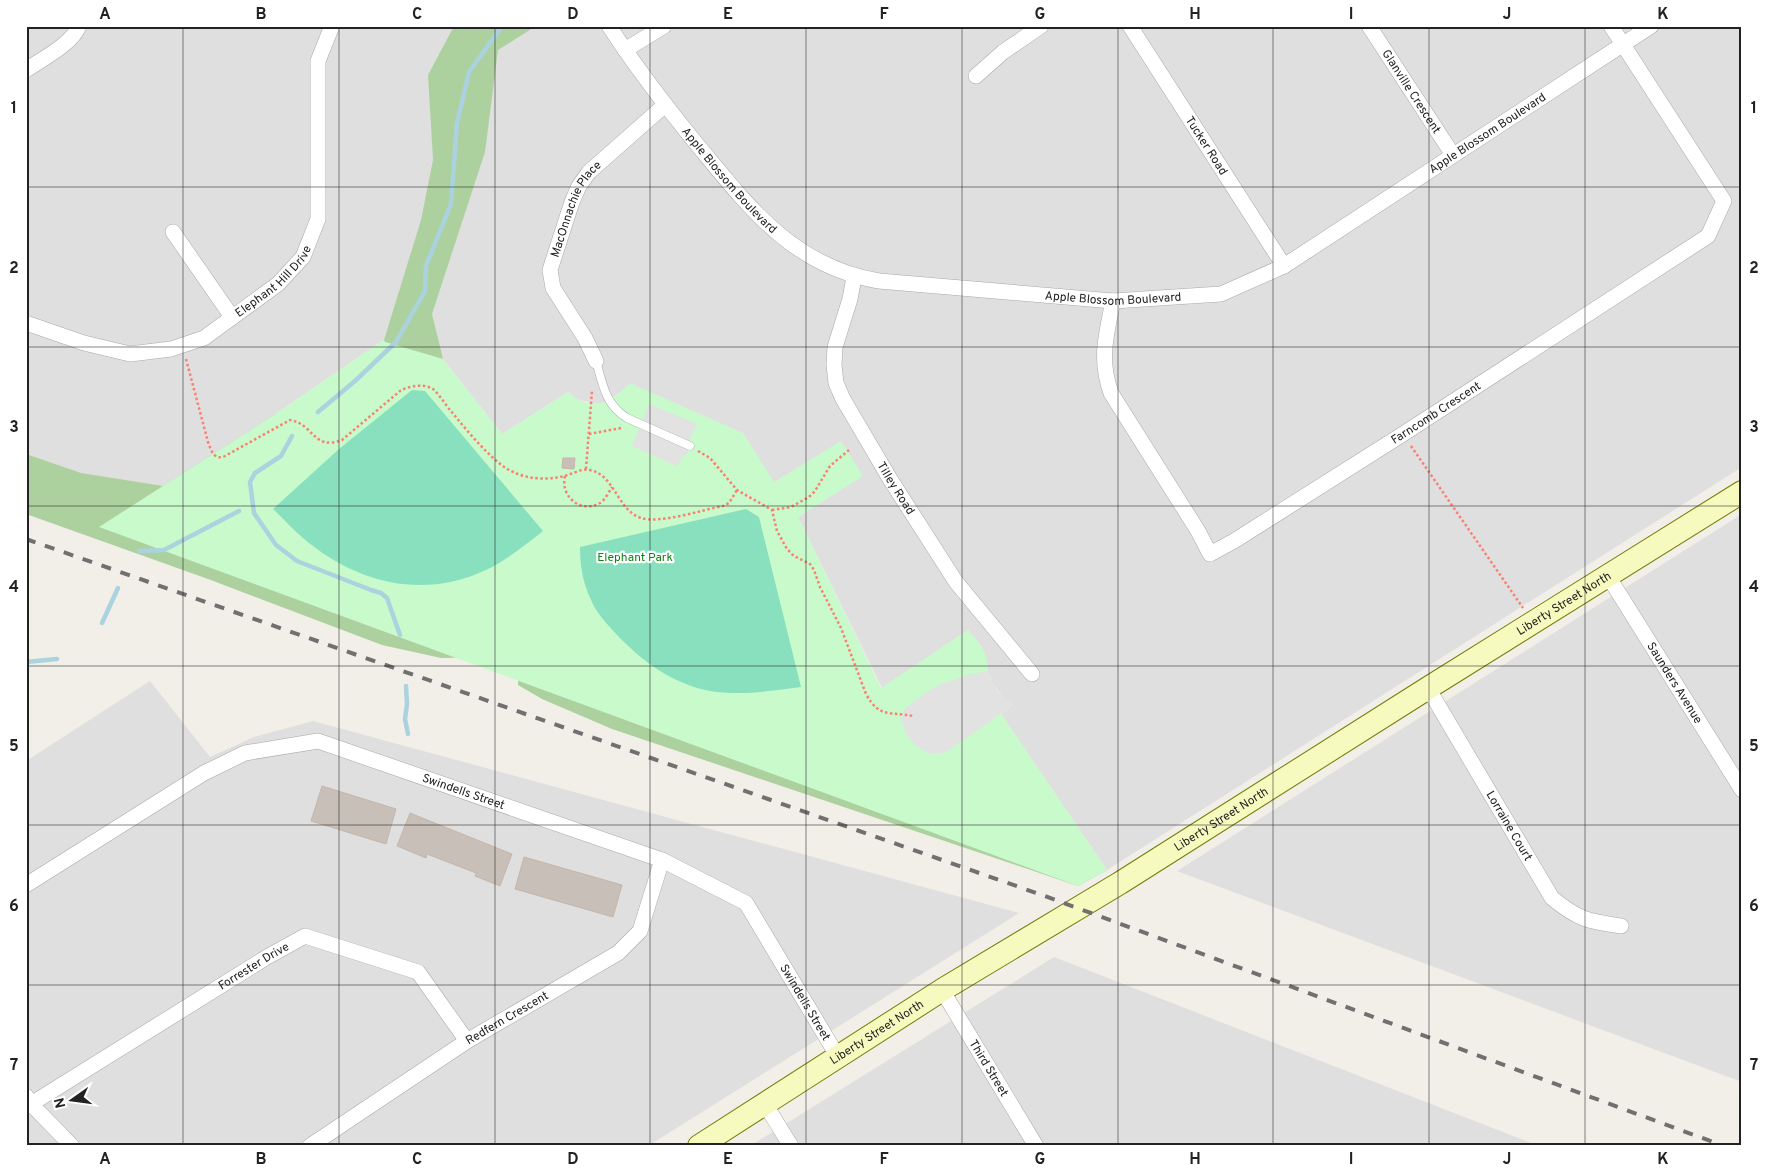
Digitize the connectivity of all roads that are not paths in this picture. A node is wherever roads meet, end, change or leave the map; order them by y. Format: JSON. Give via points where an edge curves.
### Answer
{"nodes":[{"id":1,"x":79,"y":26,"type":"edge"},
{"id":2,"x":332,"y":26,"type":"edge"},
{"id":3,"x":609,"y":26,"type":"edge"},
{"id":4,"x":664,"y":26,"type":"edge"},
{"id":5,"x":1041,"y":26,"type":"edge"},
{"id":6,"x":1130,"y":26,"type":"edge"},
{"id":7,"x":1369,"y":26,"type":"edge"},
{"id":8,"x":1611,"y":26,"type":"edge"},
{"id":9,"x":1651,"y":26,"type":"edge"},
{"id":10,"x":1623,"y":45,"type":"junction"},
{"id":11,"x":625,"y":50,"type":"junction"},
{"id":12,"x":26,"y":70,"type":"edge"},
{"id":13,"x":976,"y":76,"type":"dead end"},
{"id":14,"x":665,"y":105,"type":"junction"},
{"id":15,"x":1453,"y":155,"type":"junction"},
{"id":16,"x":173,"y":232,"type":"dead end"},
{"id":17,"x":1284,"y":266,"type":"junction"},
{"id":18,"x":854,"y":277,"type":"junction"},
{"id":19,"x":1113,"y":302,"type":"junction"},
{"id":20,"x":232,"y":317,"type":"junction"},
{"id":21,"x":26,"y":323,"type":"edge"},
{"id":22,"x":596,"y":361,"type":"joint"},
{"id":23,"x":690,"y":446,"type":"road end"},
{"id":24,"x":1742,"y":492,"type":"edge"},
{"id":25,"x":1608,"y":576,"type":"junction"},
{"id":26,"x":1032,"y":674,"type":"dead end"},
{"id":27,"x":1428,"y":688,"type":"junction"},
{"id":28,"x":1742,"y":790,"type":"edge"},
{"id":29,"x":662,"y":860,"type":"junction"},
{"id":30,"x":26,"y":885,"type":"edge"},
{"id":31,"x":1621,"y":926,"type":"dead end"},
{"id":32,"x":942,"y":990,"type":"junction"},
{"id":33,"x":467,"y":1041,"type":"junction"},
{"id":34,"x":838,"y":1057,"type":"junction"},
{"id":35,"x":29,"y":1100,"type":"edge"},
{"id":36,"x":765,"y":1104,"type":"junction"},
{"id":37,"x":72,"y":1146,"type":"edge"},
{"id":38,"x":310,"y":1146,"type":"edge"},
{"id":39,"x":699,"y":1146,"type":"edge"},
{"id":40,"x":791,"y":1146,"type":"edge"},
{"id":41,"x":1036,"y":1146,"type":"edge"}],
"edges":[{"from":1,"to":12,"type":"street","via":[[69,40]]},
{"from":2,"to":20,"type":"street","name":"Elephant Hill Drive","via":[[318,61],[318,219],[303,257],[278,284]]},
{"from":3,"to":11,"type":"street","name":"Apple Blossom Boulevard"},
{"from":4,"to":11,"type":"street"},
{"from":5,"to":13,"type":"street","via":[[1003,52]]},
{"from":6,"to":17,"type":"street","name":"Tucker Road"},
{"from":7,"to":15,"type":"street","name":"Glanville Crescent"},
{"from":8,"to":10,"type":"street"},
{"from":9,"to":10,"type":"street","name":"Apple Blossom Boulevard"},
{"from":10,"to":15,"type":"street","name":"Apple Blossom Boulevard"},
{"from":10,"to":19,"type":"street","name":"Farncomb Crescent","via":[[1724,201],[1708,236],[1403,434],[1210,554],[1110,393],[1104,376],[1104,359]]},
{"from":11,"to":14,"type":"street","name":"Apple Blossom Boulevard"},
{"from":14,"to":18,"type":"street","name":"Apple Blossom Boulevard","via":[[761,218],[808,256]]},
{"from":14,"to":22,"type":"street","name":"MacOnnachie Place","via":[[590,172],[579,186],[550,270],[553,288]]},
{"from":15,"to":17,"type":"street","name":"Apple Blossom Boulevard"},
{"from":16,"to":20,"type":"street"},
{"from":17,"to":19,"type":"street","name":"Apple Blossom Boulevard","via":[[1221,294]]},
{"from":18,"to":19,"type":"street","name":"Apple Blossom Boulevard"},
{"from":18,"to":26,"type":"street","name":"Tilley Road","via":[[834,356],[836,383],[842,399],[956,582]]},
{"from":20,"to":21,"type":"street","name":"Elephant Hill Drive","via":[[204,338],[182,346],[130,354],[84,343]]},
{"from":22,"to":23,"type":"lane","via":[[612,406],[627,418]]},
{"from":24,"to":25,"type":"main road","name":"Liberty Street North"},
{"from":25,"to":27,"type":"main road","name":"Liberty Street North"},
{"from":25,"to":28,"type":"street","name":"Saunders Avenue"},
{"from":27,"to":31,"type":"street","name":"Lorraine Court","via":[[1552,898],[1572,914],[1591,922]]},
{"from":27,"to":32,"type":"main road","name":"Liberty Street North","via":[[1120,883]]},
{"from":29,"to":30,"type":"street","name":"Swindells Street","via":[[318,741],[245,753],[204,773]]},
{"from":29,"to":33,"type":"street","name":"Redfern Crescent","via":[[640,931],[618,953]]},
{"from":29,"to":34,"type":"street","name":"Swindells Street","via":[[746,903]]},
{"from":32,"to":34,"type":"main road","name":"Liberty Street North"},
{"from":32,"to":41,"type":"street","name":"Third Street"},
{"from":33,"to":35,"type":"street","name":"Forrester Drive","via":[[418,972],[305,936]]},
{"from":33,"to":38,"type":"street","name":"Redfern Crescent"},
{"from":34,"to":36,"type":"main road","name":"Liberty Street North"},
{"from":35,"to":37,"type":"street"},
{"from":36,"to":39,"type":"main road","name":"Liberty Street North"},
{"from":36,"to":40,"type":"street"}]}
